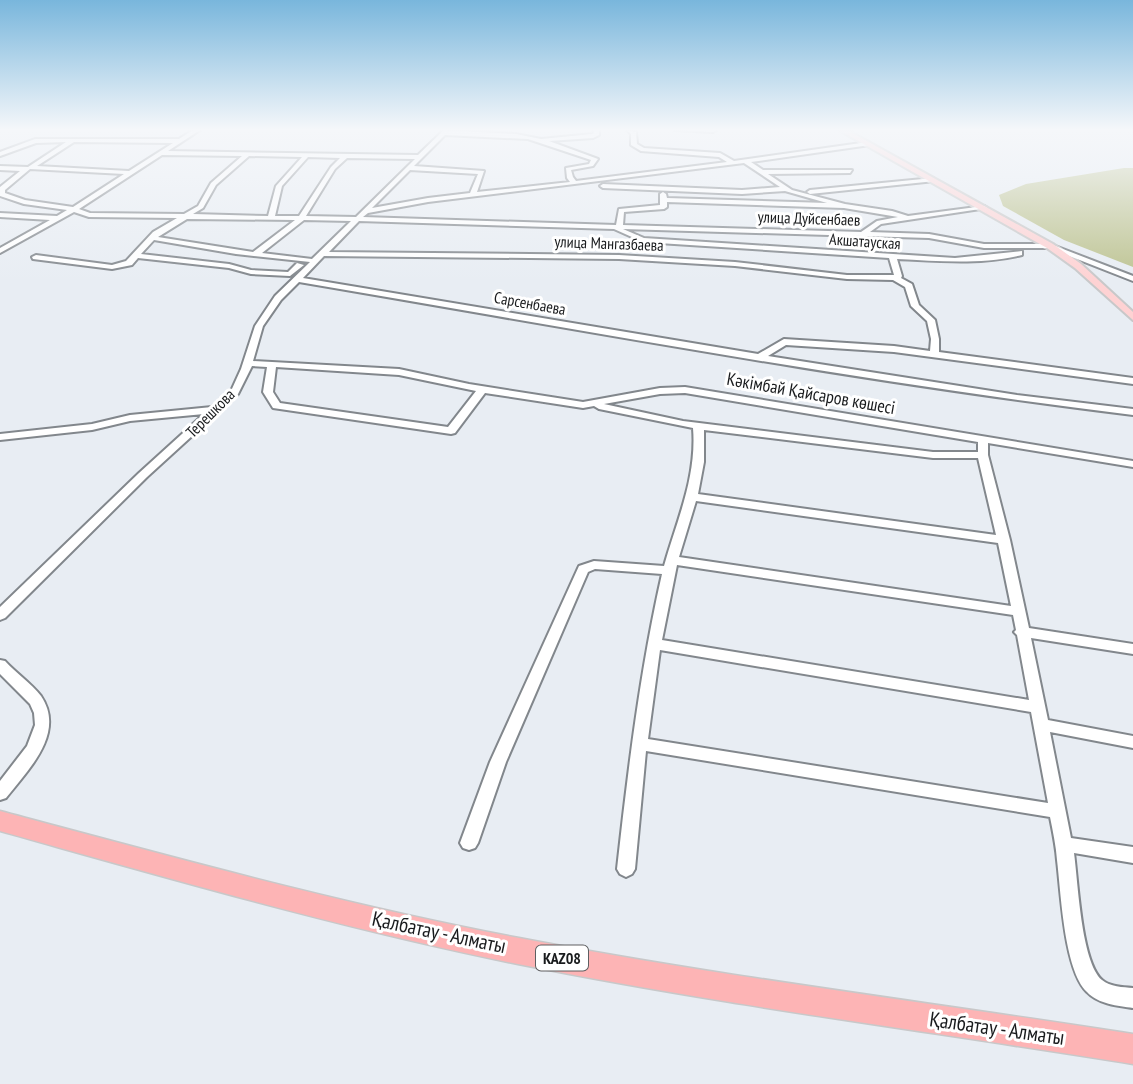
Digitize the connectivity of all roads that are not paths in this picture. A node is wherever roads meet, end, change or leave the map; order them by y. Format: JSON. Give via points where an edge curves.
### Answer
{"nodes":[{"id":1,"x":14,"y":181,"type":"edge"},
{"id":2,"x":119,"y":181,"type":"edge"},
{"id":3,"x":217,"y":181,"type":"edge"},
{"id":4,"x":284,"y":181,"type":"edge"},
{"id":5,"x":325,"y":181,"type":"edge"},
{"id":6,"x":398,"y":181,"type":"edge"},
{"id":7,"x":479,"y":181,"type":"edge"},
{"id":8,"x":573,"y":181,"type":"edge"},
{"id":9,"x":589,"y":181,"type":"edge"},
{"id":10,"x":594,"y":181,"type":"edge"},
{"id":11,"x":774,"y":181,"type":"edge"},
{"id":12,"x":927,"y":181,"type":"edge"},
{"id":13,"x":934,"y":181,"type":"edge"},
{"id":14,"x":575,"y":183,"type":"junction"},
{"id":15,"x":663,"y":188,"type":"junction"},
{"id":16,"x":785,"y":189,"type":"junction"},
{"id":17,"x":803,"y":193,"type":"junction"},
{"id":18,"x":473,"y":195,"type":"junction"},
{"id":19,"x":664,"y":200,"type":"junction"},
{"id":20,"x":844,"y":206,"type":"junction"},
{"id":21,"x":984,"y":208,"type":"junction"},
{"id":22,"x":74,"y":209,"type":"junction"},
{"id":23,"x":367,"y":211,"type":"junction"},
{"id":24,"x":0,"y":215,"type":"edge"},
{"id":25,"x":22,"y":216,"type":"junction"},
{"id":26,"x":184,"y":217,"type":"junction"},
{"id":27,"x":58,"y":218,"type":"junction"},
{"id":28,"x":271,"y":218,"type":"junction"},
{"id":29,"x":907,"y":218,"type":"junction"},
{"id":30,"x":301,"y":219,"type":"junction"},
{"id":31,"x":357,"y":219,"type":"junction"},
{"id":32,"x":0,"y":222,"type":"edge"},
{"id":33,"x":616,"y":227,"type":"junction"},
{"id":34,"x":864,"y":233,"type":"junction"},
{"id":35,"x":153,"y":238,"type":"junction"},
{"id":36,"x":196,"y":244,"type":"junction"},
{"id":37,"x":1050,"y":246,"type":"junction"},
{"id":38,"x":1032,"y":247,"type":"junction"},
{"id":39,"x":0,"y":251,"type":"edge"},
{"id":40,"x":255,"y":254,"type":"junction"},
{"id":41,"x":138,"y":256,"type":"junction"},
{"id":42,"x":36,"y":257,"type":"dead end"},
{"id":43,"x":893,"y":257,"type":"junction"},
{"id":44,"x":314,"y":258,"type":"junction"},
{"id":45,"x":170,"y":260,"type":"junction"},
{"id":46,"x":895,"y":278,"type":"junction"},
{"id":47,"x":296,"y":279,"type":"junction"},
{"id":48,"x":1133,"y":279,"type":"edge"},
{"id":49,"x":1133,"y":317,"type":"edge"},
{"id":50,"x":934,"y":354,"type":"junction"},
{"id":51,"x":759,"y":357,"type":"junction"},
{"id":52,"x":248,"y":363,"type":"junction"},
{"id":53,"x":272,"y":365,"type":"junction"},
{"id":54,"x":1133,"y":381,"type":"edge"},
{"id":55,"x":483,"y":389,"type":"junction"},
{"id":56,"x":592,"y":405,"type":"junction"},
{"id":57,"x":218,"y":410,"type":"junction"},
{"id":58,"x":1133,"y":412,"type":"edge"},
{"id":59,"x":698,"y":426,"type":"junction"},
{"id":60,"x":0,"y":437,"type":"edge"},
{"id":61,"x":983,"y":447,"type":"junction"},
{"id":62,"x":1133,"y":464,"type":"edge"},
{"id":63,"x":692,"y":497,"type":"junction"},
{"id":64,"x":1004,"y":540,"type":"junction"},
{"id":65,"x":671,"y":565,"type":"junction"},
{"id":66,"x":1017,"y":611,"type":"junction"},
{"id":67,"x":0,"y":615,"type":"edge"},
{"id":68,"x":1021,"y":632,"type":"junction"},
{"id":69,"x":655,"y":644,"type":"junction"},
{"id":70,"x":1133,"y":649,"type":"edge"},
{"id":71,"x":0,"y":665,"type":"edge"},
{"id":72,"x":1036,"y":708,"type":"junction"},
{"id":73,"x":1040,"y":724,"type":"junction"},
{"id":74,"x":1133,"y":742,"type":"edge"},
{"id":75,"x":639,"y":744,"type":"junction"},
{"id":76,"x":0,"y":793,"type":"edge"},
{"id":77,"x":1055,"y":811,"type":"junction"},
{"id":78,"x":0,"y":821,"type":"edge"},
{"id":79,"x":468,"y":843,"type":"dead end"},
{"id":80,"x":1064,"y":844,"type":"junction"},
{"id":81,"x":1133,"y":855,"type":"edge"},
{"id":82,"x":626,"y":869,"type":"dead end"},
{"id":83,"x":1133,"y":998,"type":"edge"},
{"id":84,"x":1133,"y":1049,"type":"edge"}],
"edges":[{"from":1,"to":22,"type":"street","via":[[2,194]]},
{"from":2,"to":22,"type":"street"},
{"from":3,"to":26,"type":"street","via":[[201,207]]},
{"from":4,"to":28,"type":"street"},
{"from":5,"to":30,"type":"street"},
{"from":6,"to":23,"type":"street","name":"Терешкова"},
{"from":7,"to":18,"type":"street"},
{"from":8,"to":14,"type":"street"},
{"from":9,"to":14,"type":"street"},
{"from":10,"to":15,"type":"street","via":[[608,186]]},
{"from":11,"to":16,"type":"street","name":"улица Дуйсенбаев"},
{"from":12,"to":17,"type":"street"},
{"from":13,"to":21,"type":"main road"},
{"from":14,"to":18,"type":"street"},
{"from":15,"to":16,"type":"street"},
{"from":15,"to":19,"type":"street"},
{"from":16,"to":17,"type":"street","name":"улица Дуйсенбаев"},
{"from":17,"to":20,"type":"street","name":"улица Дуйсенбаев"},
{"from":18,"to":23,"type":"street"},
{"from":19,"to":20,"type":"street"},
{"from":19,"to":33,"type":"street","via":[[664,207],[621,210]]},
{"from":20,"to":29,"type":"street","name":"улица Дуйсенбаев"},
{"from":21,"to":29,"type":"street","name":"Акшатауская"},
{"from":21,"to":37,"type":"main road"},
{"from":22,"to":26,"type":"street","via":[[89,215]]},
{"from":22,"to":27,"type":"street"},
{"from":23,"to":31,"type":"street","name":"Терешкова"},
{"from":24,"to":25,"type":"street"},
{"from":25,"to":27,"type":"street"},
{"from":25,"to":32,"type":"street"},
{"from":26,"to":28,"type":"street"},
{"from":26,"to":35,"type":"street"},
{"from":27,"to":39,"type":"street"},
{"from":28,"to":30,"type":"street"},
{"from":29,"to":34,"type":"street","name":"Акшатауская","via":[[879,222]]},
{"from":30,"to":31,"type":"street"},
{"from":30,"to":40,"type":"street"},
{"from":31,"to":33,"type":"street","name":"улица Дуйсенбаев"},
{"from":31,"to":44,"type":"street","name":"Терешкова"},
{"from":33,"to":34,"type":"street","name":"улица Дуйсенбаев"},
{"from":33,"to":43,"type":"street","name":"Акшатауская","via":[[643,240]]},
{"from":34,"to":38,"type":"street","name":"улица Дуйсенбаев"},
{"from":35,"to":36,"type":"street","name":"улица Мангазбаева"},
{"from":35,"to":41,"type":"street"},
{"from":36,"to":40,"type":"street","name":"улица Мангазбаева"},
{"from":36,"to":45,"type":"street"},
{"from":37,"to":38,"type":"street","name":"улица Дуйсенбаев"},
{"from":37,"to":48,"type":"street"},
{"from":37,"to":49,"type":"main road","via":[[1079,266]]},
{"from":38,"to":43,"type":"street","name":"Акшатауская","via":[[979,259]]},
{"from":40,"to":44,"type":"street","name":"улица Мангазбаева"},
{"from":41,"to":42,"type":"street","via":[[112,267]]},
{"from":41,"to":45,"type":"street"},
{"from":43,"to":46,"type":"street"},
{"from":44,"to":45,"type":"street","via":[[290,274]]},
{"from":44,"to":46,"type":"street","name":"улица Мангазбаева","via":[[619,257]]},
{"from":44,"to":47,"type":"street","name":"Терешкова"},
{"from":46,"to":50,"type":"street","via":[[909,286],[916,310],[931,320]]},
{"from":47,"to":51,"type":"street","name":"Сарсенбаева"},
{"from":47,"to":52,"type":"street","name":"Терешкова","via":[[266,313]]},
{"from":50,"to":51,"type":"street","via":[[784,342]]},
{"from":50,"to":54,"type":"street"},
{"from":51,"to":58,"type":"street","name":"Сарсенбаева"},
{"from":52,"to":53,"type":"street","name":"Кәкімбай Қайсаров көшесі"},
{"from":52,"to":57,"type":"street","name":"Терешкова","via":[[234,392]]},
{"from":53,"to":55,"type":"street","name":"Кәкімбай Қайсаров көшесі","via":[[399,372]]},
{"from":53,"to":55,"type":"street","via":[[265,390],[276,406],[452,431]]},
{"from":55,"to":56,"type":"street","name":"Кәкімбай Қайсаров көшесі"},
{"from":56,"to":59,"type":"street"},
{"from":56,"to":61,"type":"street","name":"Кәкімбай Қайсаров көшесі","via":[[685,390]]},
{"from":57,"to":60,"type":"street"},
{"from":57,"to":67,"type":"street","name":"Терешкова","via":[[143,475]]},
{"from":59,"to":61,"type":"street","via":[[933,455]]},
{"from":59,"to":63,"type":"street"},
{"from":61,"to":62,"type":"street","name":"Кәкімбай Қайсаров көшесі"},
{"from":61,"to":64,"type":"street"},
{"from":63,"to":64,"type":"street"},
{"from":63,"to":65,"type":"street"},
{"from":64,"to":66,"type":"street"},
{"from":65,"to":66,"type":"street"},
{"from":65,"to":69,"type":"street"},
{"from":65,"to":79,"type":"street","via":[[583,569],[498,762]]},
{"from":66,"to":68,"type":"street"},
{"from":68,"to":70,"type":"street"},
{"from":68,"to":72,"type":"street"},
{"from":69,"to":72,"type":"street"},
{"from":69,"to":75,"type":"street"},
{"from":71,"to":76,"type":"street","via":[[38,703],[42,723],[32,752]]},
{"from":72,"to":73,"type":"street"},
{"from":73,"to":74,"type":"street"},
{"from":73,"to":77,"type":"street"},
{"from":75,"to":77,"type":"street"},
{"from":75,"to":82,"type":"street"},
{"from":77,"to":80,"type":"street"},
{"from":78,"to":84,"type":"highway","name":"Қалбатау - Алматы","number":"KAZ08","via":[[219,881],[592,965]]},
{"from":80,"to":81,"type":"street"},
{"from":80,"to":83,"type":"street","via":[[1081,960],[1092,985],[1114,996]]}]}
